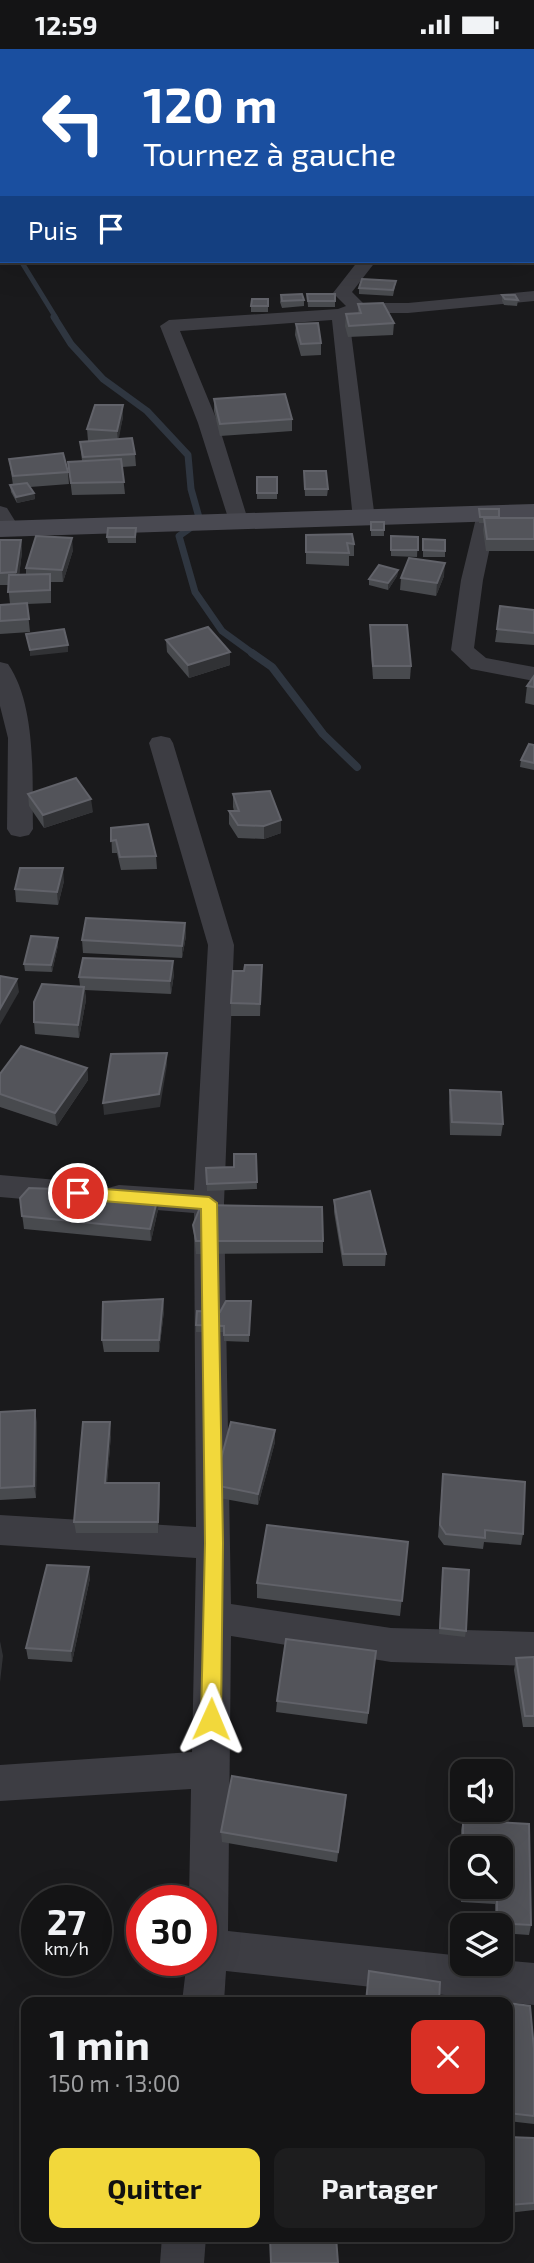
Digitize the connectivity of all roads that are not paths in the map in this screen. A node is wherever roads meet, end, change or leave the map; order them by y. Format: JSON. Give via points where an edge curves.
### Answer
{"nodes":[{"id":1,"x":365,"y":263,"type":"edge"},
{"id":2,"x":534,"y":296,"type":"edge"},
{"id":3,"x":349,"y":311,"type":"junction"},
{"id":4,"x":534,"y":512,"type":"edge"},
{"id":5,"x":487,"y":514,"type":"junction"},
{"id":6,"x":364,"y":519,"type":"junction"},
{"id":7,"x":237,"y":520,"type":"junction"},
{"id":8,"x":3,"y":523,"type":"edge"},
{"id":9,"x":1,"y":674,"type":"edge"},
{"id":10,"x":534,"y":674,"type":"edge"},
{"id":11,"x":161,"y":743,"type":"dead end"},
{"id":12,"x":20,"y":829,"type":"dead end"},
{"id":13,"x":0,"y":1187,"type":"edge"},
{"id":14,"x":209,"y":1203,"type":"junction"},
{"id":15,"x":0,"y":1530,"type":"edge"},
{"id":16,"x":214,"y":1543,"type":"junction"},
{"id":17,"x":213,"y":1617,"type":"junction"},
{"id":18,"x":534,"y":1649,"type":"edge"},
{"id":19,"x":211,"y":1769,"type":"junction"},
{"id":20,"x":0,"y":1783,"type":"edge"},
{"id":21,"x":209,"y":1885,"type":"edge"},
{"id":22,"x":217,"y":1950,"type":"edge"},
{"id":23,"x":206,"y":1976,"type":"edge"},
{"id":24,"x":534,"y":1984,"type":"edge"},
{"id":25,"x":204,"y":1997,"type":"edge"},
{"id":26,"x":184,"y":2242,"type":"edge"},
{"id":27,"x":182,"y":2263,"type":"edge"}],
"edges":[{"from":1,"to":3,"type":"street","via":[[342,293]]},
{"from":2,"to":3,"type":"street"},
{"from":3,"to":6,"type":"street"},
{"from":3,"to":7,"type":"street","via":[[169,325],[208,423]]},
{"from":4,"to":5,"type":"street"},
{"from":5,"to":6,"type":"street"},
{"from":5,"to":10,"type":"street","via":[[462,650],[479,664]]},
{"from":6,"to":7,"type":"street"},
{"from":7,"to":8,"type":"street"},
{"from":9,"to":12,"type":"street","via":[[20,738]]},
{"from":11,"to":14,"type":"street","via":[[221,945]]},
{"from":13,"to":14,"type":"street"},
{"from":14,"to":16,"type":"street"},
{"from":15,"to":16,"type":"street"},
{"from":16,"to":17,"type":"street"},
{"from":17,"to":18,"type":"street","via":[[391,1645]]},
{"from":17,"to":19,"type":"street"},
{"from":19,"to":20,"type":"street"},
{"from":19,"to":21,"type":"street"},
{"from":22,"to":24,"type":"street"},
{"from":23,"to":25,"type":"street"},
{"from":26,"to":27,"type":"street"}]}
